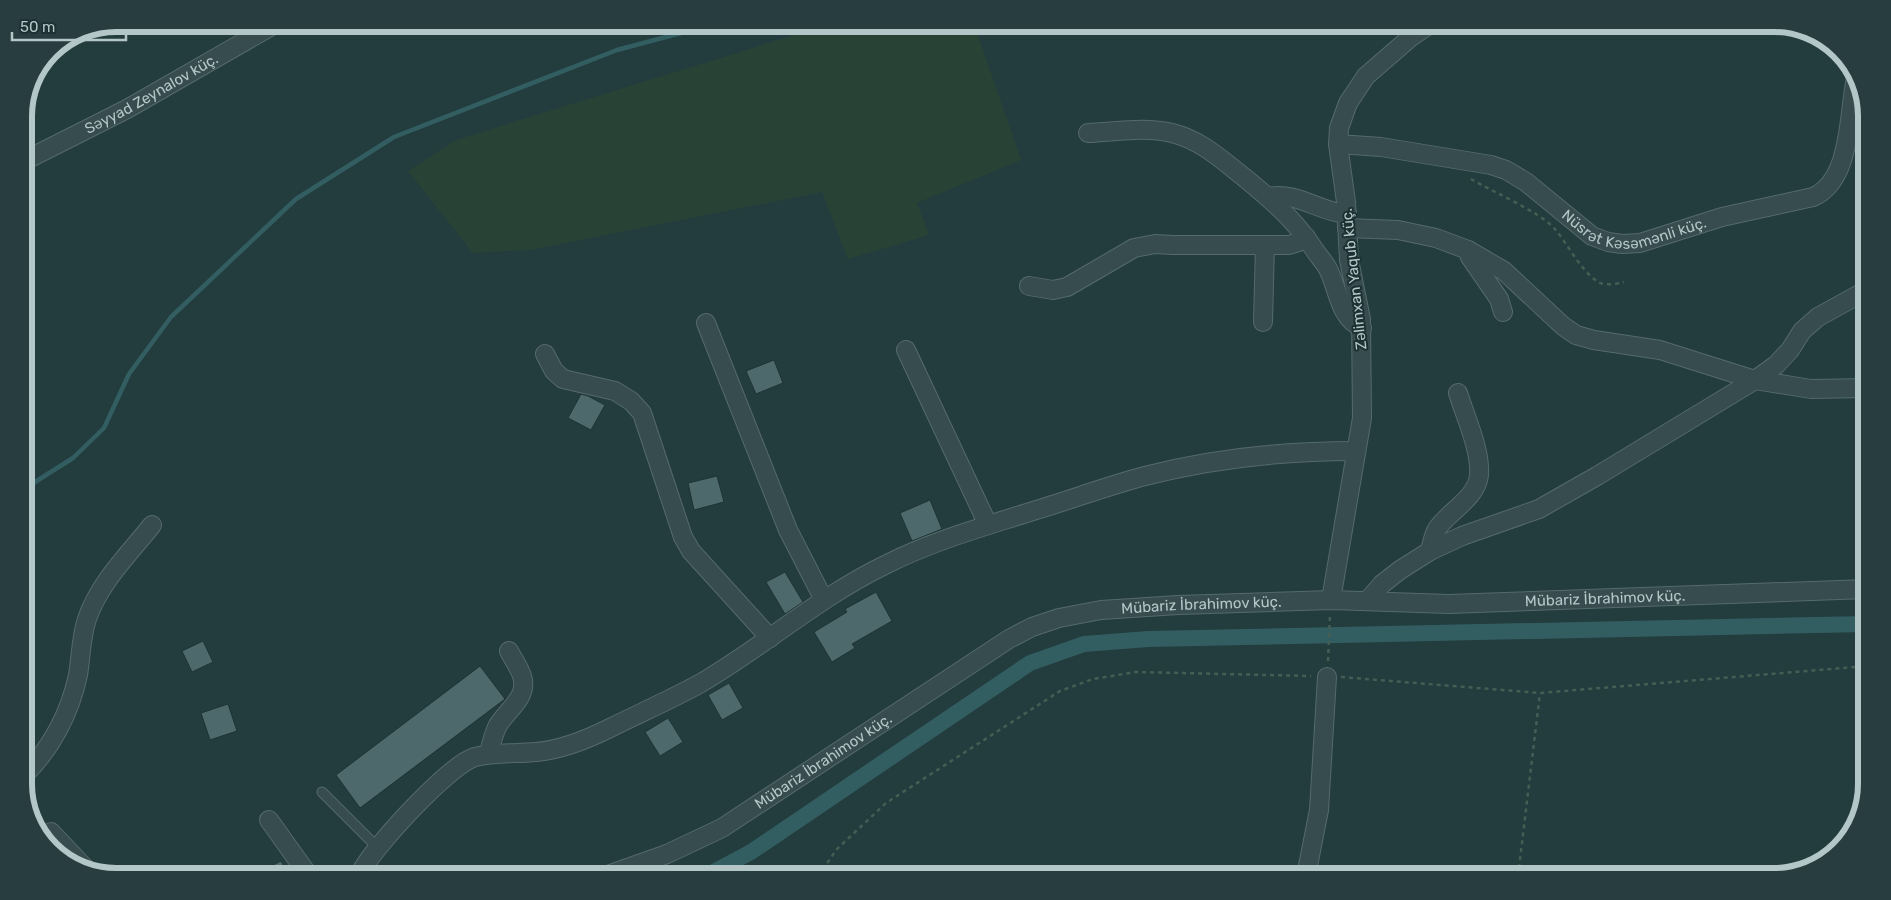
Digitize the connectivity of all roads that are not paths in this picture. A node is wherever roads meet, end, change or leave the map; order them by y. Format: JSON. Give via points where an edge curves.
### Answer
{"nodes":[{"id":1,"x":261,"y":32,"type":"edge"},
{"id":2,"x":1418,"y":32,"type":"edge"},
{"id":3,"x":1854,"y":90,"type":"edge"},
{"id":4,"x":1088,"y":133,"type":"dead end"},
{"id":5,"x":1338,"y":144,"type":"junction"},
{"id":6,"x":33,"y":156,"type":"edge"},
{"id":7,"x":1268,"y":197,"type":"junction"},
{"id":8,"x":1347,"y":221,"type":"junction"},
{"id":9,"x":1306,"y":237,"type":"junction"},
{"id":10,"x":1265,"y":245,"type":"junction"},
{"id":11,"x":1468,"y":250,"type":"junction"},
{"id":12,"x":1029,"y":286,"type":"dead end"},
{"id":13,"x":1858,"y":295,"type":"edge"},
{"id":14,"x":1503,"y":312,"type":"dead end"},
{"id":15,"x":1263,"y":322,"type":"dead end"},
{"id":16,"x":706,"y":323,"type":"dead end"},
{"id":17,"x":1362,"y":328,"type":"junction"},
{"id":18,"x":906,"y":350,"type":"dead end"},
{"id":19,"x":545,"y":354,"type":"dead end"},
{"id":20,"x":1755,"y":380,"type":"junction"},
{"id":21,"x":1858,"y":388,"type":"edge"},
{"id":22,"x":1458,"y":393,"type":"dead end"},
{"id":23,"x":1356,"y":451,"type":"junction"},
{"id":24,"x":152,"y":525,"type":"dead end"},
{"id":25,"x":988,"y":525,"type":"junction"},
{"id":26,"x":1430,"y":551,"type":"junction"},
{"id":27,"x":1858,"y":589,"type":"edge"},
{"id":28,"x":824,"y":600,"type":"junction"},
{"id":29,"x":1331,"y":600,"type":"junction"},
{"id":30,"x":1368,"y":600,"type":"junction"},
{"id":31,"x":770,"y":638,"type":"junction"},
{"id":32,"x":508,"y":651,"type":"dead end"},
{"id":33,"x":1327,"y":676,"type":"road end"},
{"id":34,"x":489,"y":754,"type":"junction"},
{"id":35,"x":33,"y":767,"type":"edge"},
{"id":36,"x":322,"y":792,"type":"dead end"},
{"id":37,"x":269,"y":820,"type":"dead end"},
{"id":38,"x":51,"y":832,"type":"dead end"},
{"id":39,"x":377,"y":847,"type":"junction"},
{"id":40,"x":72,"y":854,"type":"edge"},
{"id":41,"x":303,"y":868,"type":"edge"},
{"id":42,"x":364,"y":868,"type":"edge"},
{"id":43,"x":628,"y":868,"type":"edge"},
{"id":44,"x":1308,"y":868,"type":"edge"}],
"edges":[{"from":1,"to":6,"type":"street","name":"Səyyad Zeynalov küç.","via":[[127,109]]},
{"from":2,"to":5,"type":"street","name":"Zəlimxan Yaqub küç.","via":[[1366,76],[1342,117]]},
{"from":3,"to":5,"type":"street","name":"Nüsrət Kəsəmənli küç.","via":[[1843,158],[1821,194],[1722,217],[1640,243],[1608,242],[1592,236],[1526,182],[1491,165]]},
{"from":4,"to":7,"type":"street","via":[[1148,130],[1186,137],[1210,150]]},
{"from":5,"to":8,"type":"street","name":"Zəlimxan Yaqub küç."},
{"from":7,"to":8,"type":"street","via":[[1289,196],[1336,213]]},
{"from":7,"to":9,"type":"street"},
{"from":8,"to":11,"type":"street","via":[[1436,238]]},
{"from":8,"to":17,"type":"street","name":"Zəlimxan Yaqub küç.","via":[[1349,260]]},
{"from":9,"to":10,"type":"street","via":[[1289,245]]},
{"from":9,"to":17,"type":"street","via":[[1329,270],[1350,321]]},
{"from":10,"to":12,"type":"street","via":[[1155,244],[1134,248],[1067,286],[1053,290]]},
{"from":10,"to":15,"type":"street"},
{"from":11,"to":14,"type":"street","via":[[1499,299]]},
{"from":11,"to":20,"type":"street","via":[[1504,271],[1576,335],[1660,350]]},
{"from":13,"to":20,"type":"street","via":[[1818,316],[1776,365]]},
{"from":16,"to":28,"type":"street","via":[[784,522]]},
{"from":17,"to":23,"type":"street","name":"Zəlimxan Yaqub küç.","via":[[1362,418]]},
{"from":18,"to":25,"type":"street"},
{"from":19,"to":31,"type":"street","via":[[554,372],[564,379],[615,391],[642,413],[683,537],[691,551]]},
{"from":20,"to":21,"type":"street","via":[[1810,389]]},
{"from":20,"to":26,"type":"street","via":[[1538,509]]},
{"from":22,"to":26,"type":"street","via":[[1475,448],[1479,477],[1474,489],[1438,528]]},
{"from":23,"to":25,"type":"street","via":[[1305,451],[1202,463],[1144,476]]},
{"from":23,"to":29,"type":"street","name":"Zəlimxan Yaqub küç."},
{"from":24,"to":35,"type":"street","via":[[98,595],[87,620],[69,704],[58,732]]},
{"from":25,"to":28,"type":"street","via":[[885,565]]},
{"from":26,"to":30,"type":"street","via":[[1388,579]]},
{"from":27,"to":30,"type":"street","name":"Mübariz İbrahimov küç.","via":[[1450,604]]},
{"from":28,"to":31,"type":"street"},
{"from":29,"to":30,"type":"street","name":"Mübariz İbrahimov küç."},
{"from":29,"to":43,"type":"street","name":"Mübariz İbrahimov küç.","via":[[1178,604],[1101,610],[1032,627],[722,828]]},
{"from":31,"to":34,"type":"street","via":[[700,683],[604,731],[562,747],[538,752]]},
{"from":32,"to":34,"type":"street","via":[[522,675],[523,686],[520,697],[498,726]]},
{"from":33,"to":44,"type":"street","via":[[1319,810]]},
{"from":34,"to":39,"type":"street","via":[[470,758],[452,772]]},
{"from":36,"to":39,"type":"lane"},
{"from":37,"to":41,"type":"street"},
{"from":38,"to":40,"type":"street"},
{"from":39,"to":42,"type":"street"}]}
